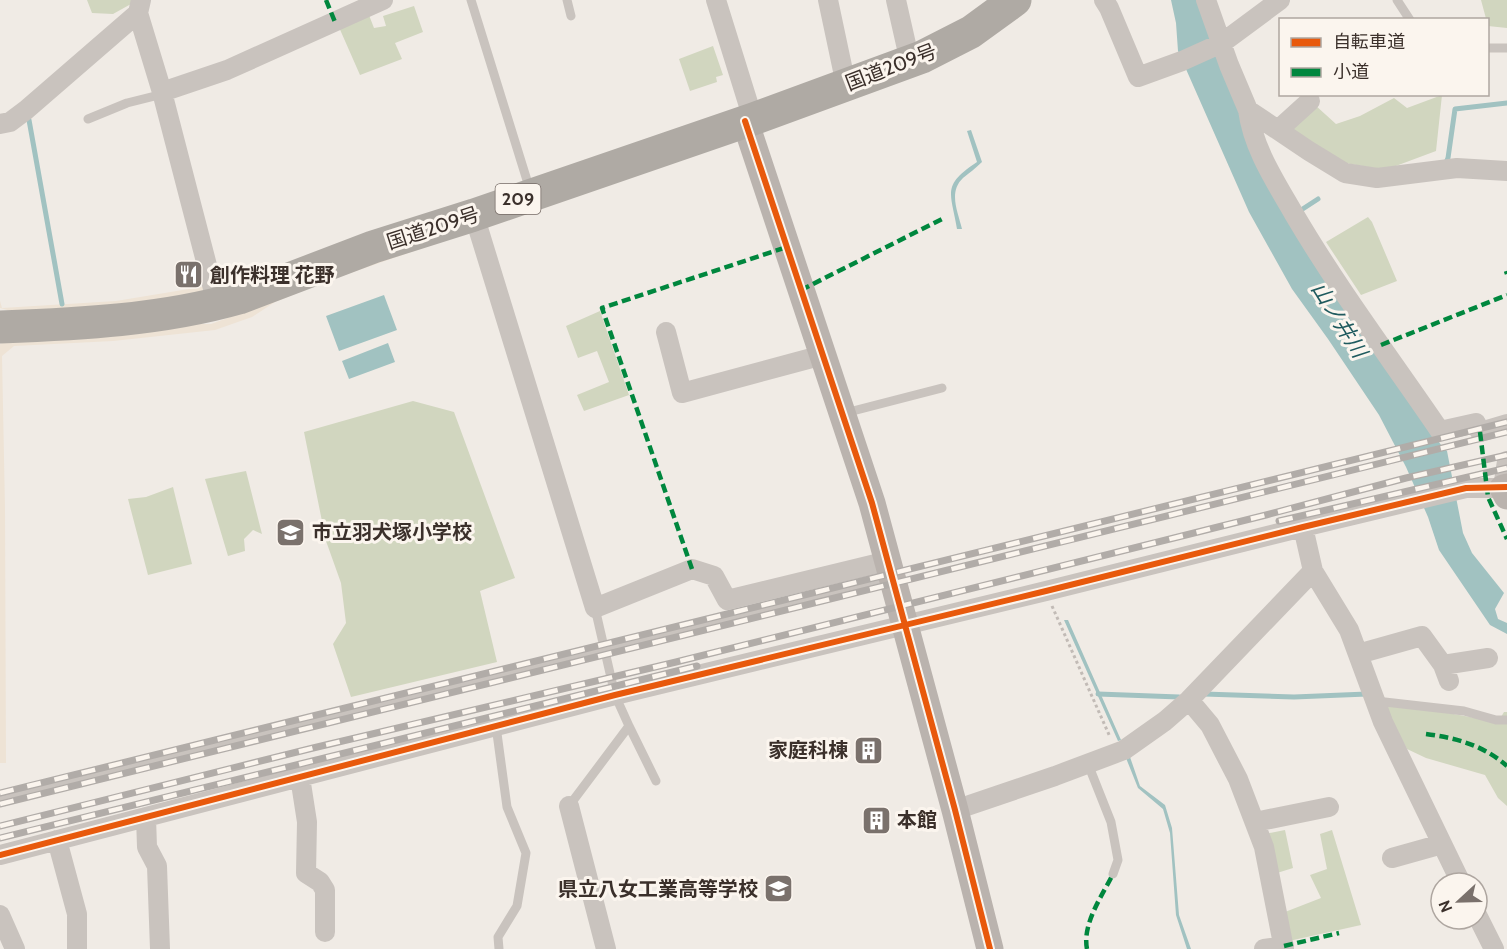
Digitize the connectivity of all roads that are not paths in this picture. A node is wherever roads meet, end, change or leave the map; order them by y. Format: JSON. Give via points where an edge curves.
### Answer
{"nodes":[{"id":1,"x":383,"y":0,"type":"edge"},
{"id":2,"x":471,"y":0,"type":"edge"},
{"id":3,"x":567,"y":0,"type":"edge"},
{"id":4,"x":716,"y":0,"type":"edge"},
{"id":5,"x":828,"y":0,"type":"edge"},
{"id":6,"x":897,"y":0,"type":"edge"},
{"id":7,"x":1015,"y":0,"type":"edge"},
{"id":8,"x":1104,"y":0,"type":"edge"},
{"id":9,"x":1206,"y":0,"type":"edge"},
{"id":10,"x":1280,"y":0,"type":"edge"},
{"id":11,"x":1397,"y":0,"type":"edge"},
{"id":12,"x":139,"y":6,"type":"edge"},
{"id":13,"x":571,"y":16,"type":"dead end"},
{"id":14,"x":1409,"y":18,"type":"edge"},
{"id":15,"x":1220,"y":44,"type":"junction"},
{"id":16,"x":1489,"y":48,"type":"edge"},
{"id":17,"x":1507,"y":48,"type":"edge"},
{"id":18,"x":910,"y":62,"type":"junction"},
{"id":19,"x":846,"y":85,"type":"junction"},
{"id":20,"x":163,"y":93,"type":"junction"},
{"id":21,"x":1310,"y":100,"type":"dead end"},
{"id":22,"x":1248,"y":110,"type":"junction"},
{"id":23,"x":88,"y":119,"type":"dead end"},
{"id":24,"x":749,"y":120,"type":"junction"},
{"id":25,"x":0,"y":124,"type":"edge"},
{"id":26,"x":1278,"y":130,"type":"junction"},
{"id":27,"x":1507,"y":171,"type":"edge"},
{"id":28,"x":532,"y":194,"type":"junction"},
{"id":29,"x":474,"y":215,"type":"junction"},
{"id":30,"x":217,"y":304,"type":"junction"},
{"id":31,"x":0,"y":327,"type":"edge"},
{"id":32,"x":666,"y":332,"type":"dead end"},
{"id":33,"x":823,"y":355,"type":"junction"},
{"id":34,"x":942,"y":388,"type":"dead end"},
{"id":35,"x":842,"y":414,"type":"junction"},
{"id":36,"x":1507,"y":424,"type":"edge"},
{"id":37,"x":1506,"y":483,"type":"edge"},
{"id":38,"x":1303,"y":527,"type":"junction"},
{"id":39,"x":891,"y":570,"type":"junction"},
{"id":40,"x":1314,"y":571,"type":"junction"},
{"id":41,"x":595,"y":608,"type":"junction"},
{"id":42,"x":906,"y":624,"type":"junction"},
{"id":43,"x":605,"y":650,"type":"junction"},
{"id":44,"x":1359,"y":654,"type":"junction"},
{"id":45,"x":1488,"y":658,"type":"dead end"},
{"id":46,"x":615,"y":695,"type":"junction"},
{"id":47,"x":1189,"y":700,"type":"junction"},
{"id":48,"x":1376,"y":700,"type":"junction"},
{"id":49,"x":1507,"y":720,"type":"edge"},
{"id":50,"x":496,"y":726,"type":"junction"},
{"id":51,"x":630,"y":726,"type":"junction"},
{"id":52,"x":1088,"y":764,"type":"junction"},
{"id":53,"x":300,"y":777,"type":"junction"},
{"id":54,"x":656,"y":781,"type":"dead end"},
{"id":55,"x":0,"y":799,"type":"edge"},
{"id":56,"x":569,"y":806,"type":"joint"},
{"id":57,"x":1329,"y":807,"type":"dead end"},
{"id":58,"x":955,"y":810,"type":"junction"},
{"id":59,"x":146,"y":817,"type":"junction"},
{"id":60,"x":1255,"y":822,"type":"junction"},
{"id":61,"x":57,"y":840,"type":"junction"},
{"id":62,"x":1442,"y":844,"type":"junction"},
{"id":63,"x":0,"y":855,"type":"edge"},
{"id":64,"x":1392,"y":858,"type":"dead end"},
{"id":65,"x":1455,"y":871,"type":"edge"},
{"id":66,"x":1113,"y":874,"type":"dead end"},
{"id":67,"x":0,"y":915,"type":"edge"},
{"id":68,"x":1485,"y":931,"type":"edge"},
{"id":69,"x":325,"y":932,"type":"dead end"},
{"id":70,"x":1284,"y":947,"type":"edge"},
{"id":71,"x":15,"y":949,"type":"edge"},
{"id":72,"x":77,"y":949,"type":"edge"},
{"id":73,"x":160,"y":949,"type":"edge"},
{"id":74,"x":499,"y":949,"type":"edge"},
{"id":75,"x":606,"y":949,"type":"edge"},
{"id":76,"x":990,"y":949,"type":"edge"},
{"id":77,"x":1264,"y":949,"type":"edge"},
{"id":78,"x":1494,"y":949,"type":"edge"}],
"edges":[{"from":1,"to":20,"type":"street","via":[[227,70]]},
{"from":2,"to":28,"type":"lane"},
{"from":3,"to":13,"type":"lane"},
{"from":4,"to":24,"type":"street"},
{"from":5,"to":19,"type":"street"},
{"from":6,"to":18,"type":"street"},
{"from":7,"to":18,"type":"highway","name":"国道209号","number":"209","via":[[971,32]]},
{"from":8,"to":15,"type":"street","via":[[1138,77]]},
{"from":9,"to":15,"type":"street"},
{"from":10,"to":15,"type":"street"},
{"from":11,"to":14,"type":"lane"},
{"from":12,"to":20,"type":"street"},
{"from":12,"to":25,"type":"street","via":[[26,110]]},
{"from":15,"to":22,"type":"street"},
{"from":16,"to":17,"type":"lane"},
{"from":18,"to":19,"type":"highway","name":"国道209号","number":"209"},
{"from":19,"to":24,"type":"highway","name":"国道209号","number":"209"},
{"from":20,"to":23,"type":"lane"},
{"from":20,"to":30,"type":"street"},
{"from":21,"to":26,"type":"street"},
{"from":22,"to":26,"type":"street"},
{"from":22,"to":36,"type":"street","via":[[1251,129],[1268,169],[1310,240],[1440,431],[1476,423],[1480,432]]},
{"from":24,"to":28,"type":"highway","name":"国道209号","number":"209"},
{"from":24,"to":33,"type":"street"},
{"from":26,"to":27,"type":"street","via":[[1345,172],[1377,178],[1457,168]]},
{"from":28,"to":29,"type":"highway","name":"国道209号","number":"209"},
{"from":29,"to":30,"type":"highway","name":"国道209号","number":"209"},
{"from":29,"to":41,"type":"street"},
{"from":30,"to":31,"type":"highway","name":"国道209号","number":"209","via":[[112,320]]},
{"from":32,"to":33,"type":"street","via":[[682,393]]},
{"from":33,"to":35,"type":"street"},
{"from":34,"to":35,"type":"lane"},
{"from":35,"to":39,"type":"street"},
{"from":37,"to":38,"type":"street","via":[[1466,488]]},
{"from":38,"to":40,"type":"street"},
{"from":38,"to":42,"type":"street"},
{"from":39,"to":41,"type":"street","via":[[726,600],[714,576],[692,569]]},
{"from":39,"to":42,"type":"street"},
{"from":39,"to":43,"type":"lane"},
{"from":40,"to":44,"type":"street"},
{"from":40,"to":47,"type":"street"},
{"from":41,"to":43,"type":"lane"},
{"from":42,"to":46,"type":"street"},
{"from":42,"to":58,"type":"street"},
{"from":43,"to":46,"type":"lane"},
{"from":43,"to":55,"type":"lane"},
{"from":44,"to":45,"type":"street","via":[[1422,636],[1446,673]]},
{"from":44,"to":48,"type":"street"},
{"from":46,"to":50,"type":"street"},
{"from":46,"to":51,"type":"lane"},
{"from":47,"to":52,"type":"street","via":[[1117,753]]},
{"from":47,"to":60,"type":"street","via":[[1210,725]]},
{"from":48,"to":49,"type":"lane"},
{"from":48,"to":62,"type":"street"},
{"from":50,"to":53,"type":"street"},
{"from":50,"to":74,"type":"lane","via":[[507,807],[526,853],[517,906],[498,937]]},
{"from":51,"to":54,"type":"lane"},
{"from":51,"to":56,"type":"lane"},
{"from":52,"to":58,"type":"street"},
{"from":52,"to":66,"type":"lane","via":[[1112,822],[1118,860]]},
{"from":53,"to":59,"type":"street"},
{"from":53,"to":69,"type":"street","via":[[307,822],[306,873],[320,882],[325,891]]},
{"from":56,"to":75,"type":"street"},
{"from":57,"to":60,"type":"street"},
{"from":58,"to":76,"type":"street"},
{"from":59,"to":61,"type":"street"},
{"from":59,"to":73,"type":"street","via":[[147,847],[157,866]]},
{"from":60,"to":70,"type":"street","via":[[1264,847]]},
{"from":61,"to":63,"type":"street"},
{"from":61,"to":72,"type":"street","via":[[77,914]]},
{"from":62,"to":64,"type":"street"},
{"from":62,"to":65,"type":"street"},
{"from":67,"to":71,"type":"street"},
{"from":68,"to":78,"type":"street"},
{"from":70,"to":77,"type":"street"}]}
